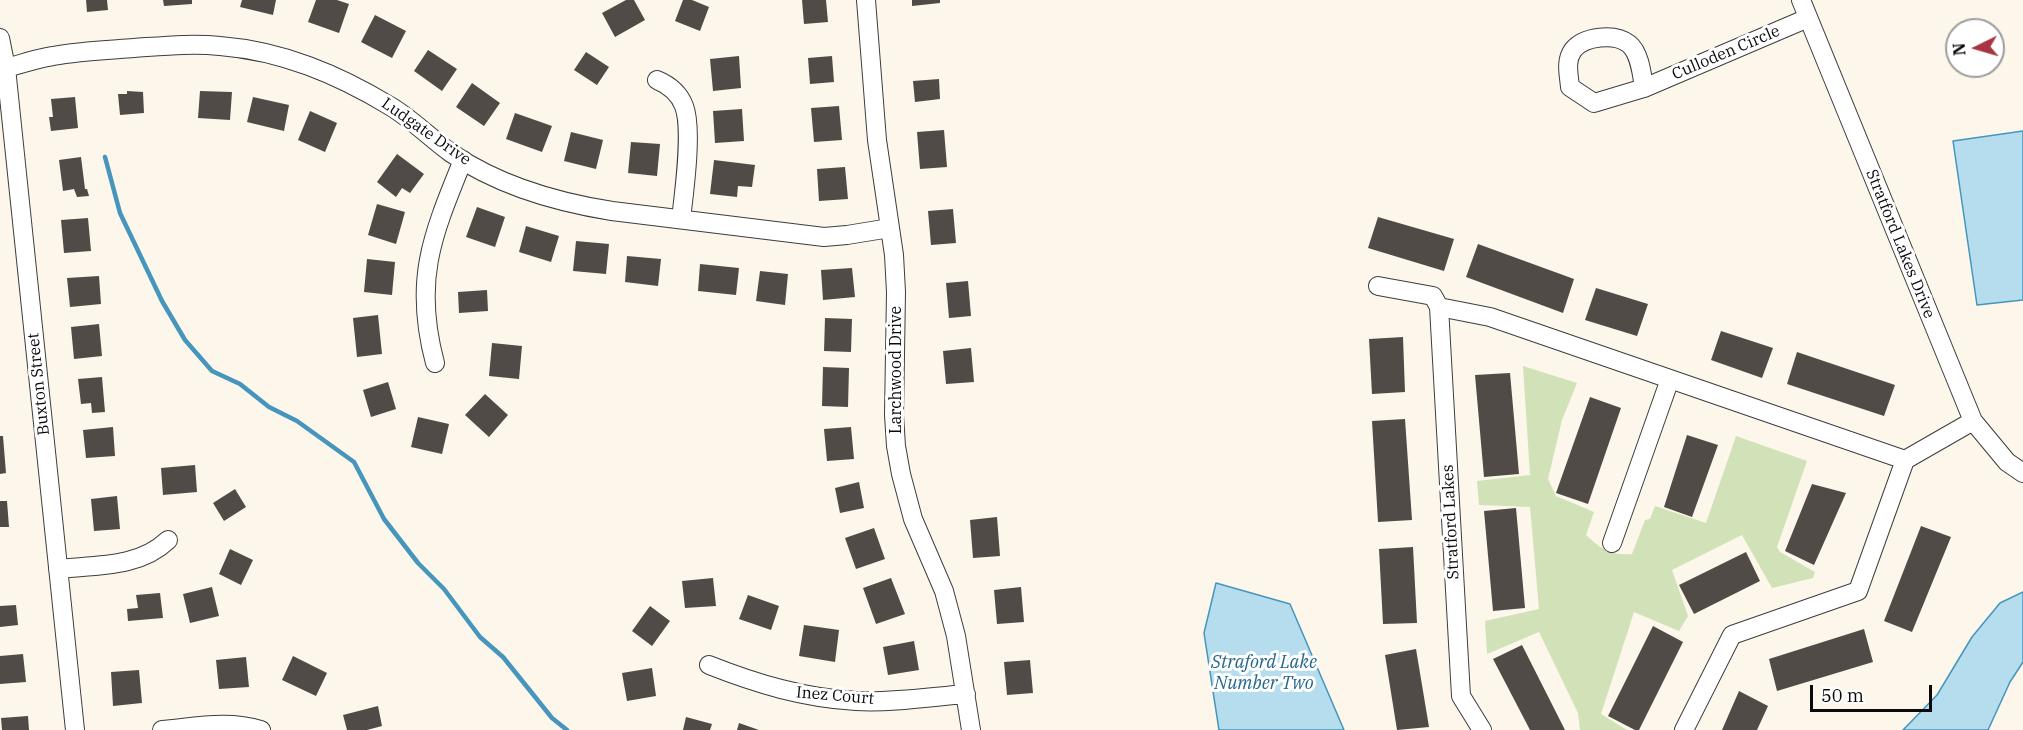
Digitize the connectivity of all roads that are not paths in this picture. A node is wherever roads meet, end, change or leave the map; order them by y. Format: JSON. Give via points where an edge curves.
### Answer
{"nodes":[{"id":1,"x":866,"y":0,"type":"edge"},
{"id":2,"x":1801,"y":0,"type":"edge"},
{"id":3,"x":1808,"y":18,"type":"junction"},
{"id":4,"x":0,"y":38,"type":"edge"},
{"id":5,"x":3,"y":69,"type":"edge"},
{"id":6,"x":657,"y":80,"type":"dead end"},
{"id":7,"x":1644,"y":88,"type":"junction"},
{"id":8,"x":463,"y":160,"type":"junction"},
{"id":9,"x":681,"y":219,"type":"junction"},
{"id":10,"x":890,"y":228,"type":"junction"},
{"id":11,"x":1378,"y":286,"type":"dead end"},
{"id":12,"x":1439,"y":308,"type":"junction"},
{"id":13,"x":435,"y":363,"type":"dead end"},
{"id":14,"x":1670,"y":379,"type":"junction"},
{"id":15,"x":1973,"y":421,"type":"junction"},
{"id":16,"x":1905,"y":460,"type":"junction"},
{"id":17,"x":2023,"y":473,"type":"edge"},
{"id":18,"x":168,"y":540,"type":"dead end"},
{"id":19,"x":1612,"y":543,"type":"dead end"},
{"id":20,"x":58,"y":569,"type":"junction"},
{"id":21,"x":709,"y":665,"type":"dead end"},
{"id":22,"x":966,"y":694,"type":"junction"},
{"id":23,"x":75,"y":730,"type":"edge"},
{"id":24,"x":162,"y":730,"type":"edge"},
{"id":25,"x":261,"y":730,"type":"edge"},
{"id":26,"x":971,"y":730,"type":"edge"},
{"id":27,"x":1482,"y":730,"type":"edge"},
{"id":28,"x":1684,"y":730,"type":"edge"}],
"edges":[{"from":1,"to":10,"type":"street","name":"Larchwood Drive","via":[[876,140]]},
{"from":2,"to":3,"type":"street","name":"Stratford Lakes Drive"},
{"from":3,"to":7,"type":"street","name":"Culloden Circle"},
{"from":3,"to":15,"type":"street","name":"Stratford Lakes Drive"},
{"from":4,"to":5,"type":"street","name":"Buxton Street"},
{"from":5,"to":8,"type":"street","name":"Ludgate Drive","via":[[54,55],[102,50],[177,45],[259,51],[326,71],[360,88],[393,107]]},
{"from":5,"to":20,"type":"street","name":"Buxton Street"},
{"from":6,"to":9,"type":"street","via":[[677,94],[684,107],[687,157]]},
{"from":7,"to":7,"type":"street","name":"Culloden Circle","via":[[1640,64],[1630,45],[1613,36],[1590,39],[1573,50],[1568,65],[1570,87],[1594,103]]},
{"from":8,"to":9,"type":"street","name":"Ludgate Drive","via":[[501,181],[578,206]]},
{"from":8,"to":13,"type":"street","via":[[437,224],[427,271],[426,312]]},
{"from":9,"to":10,"type":"street","name":"Ludgate Drive","via":[[824,237]]},
{"from":10,"to":22,"type":"street","name":"Larchwood Drive","via":[[896,292],[894,415],[901,474],[913,519],[944,591]]},
{"from":11,"to":12,"type":"street","via":[[1433,296]]},
{"from":12,"to":14,"type":"street","via":[[1490,317]]},
{"from":12,"to":27,"type":"street","name":"Stratford Lakes","via":[[1461,696]]},
{"from":14,"to":16,"type":"street"},
{"from":14,"to":19,"type":"street"},
{"from":15,"to":16,"type":"street"},
{"from":15,"to":17,"type":"street","name":"Stratford Lakes Drive","via":[[2007,462]]},
{"from":16,"to":28,"type":"street","via":[[1858,591],[1732,635]]},
{"from":18,"to":20,"type":"street","via":[[150,555],[132,561]]},
{"from":20,"to":23,"type":"street","name":"Buxton Street"},
{"from":21,"to":22,"type":"street","name":"Inez Court","via":[[776,689],[814,697],[858,701]]},
{"from":22,"to":26,"type":"street","name":"Larchwood Drive"},
{"from":24,"to":25,"type":"street","via":[[226,724]]}]}
